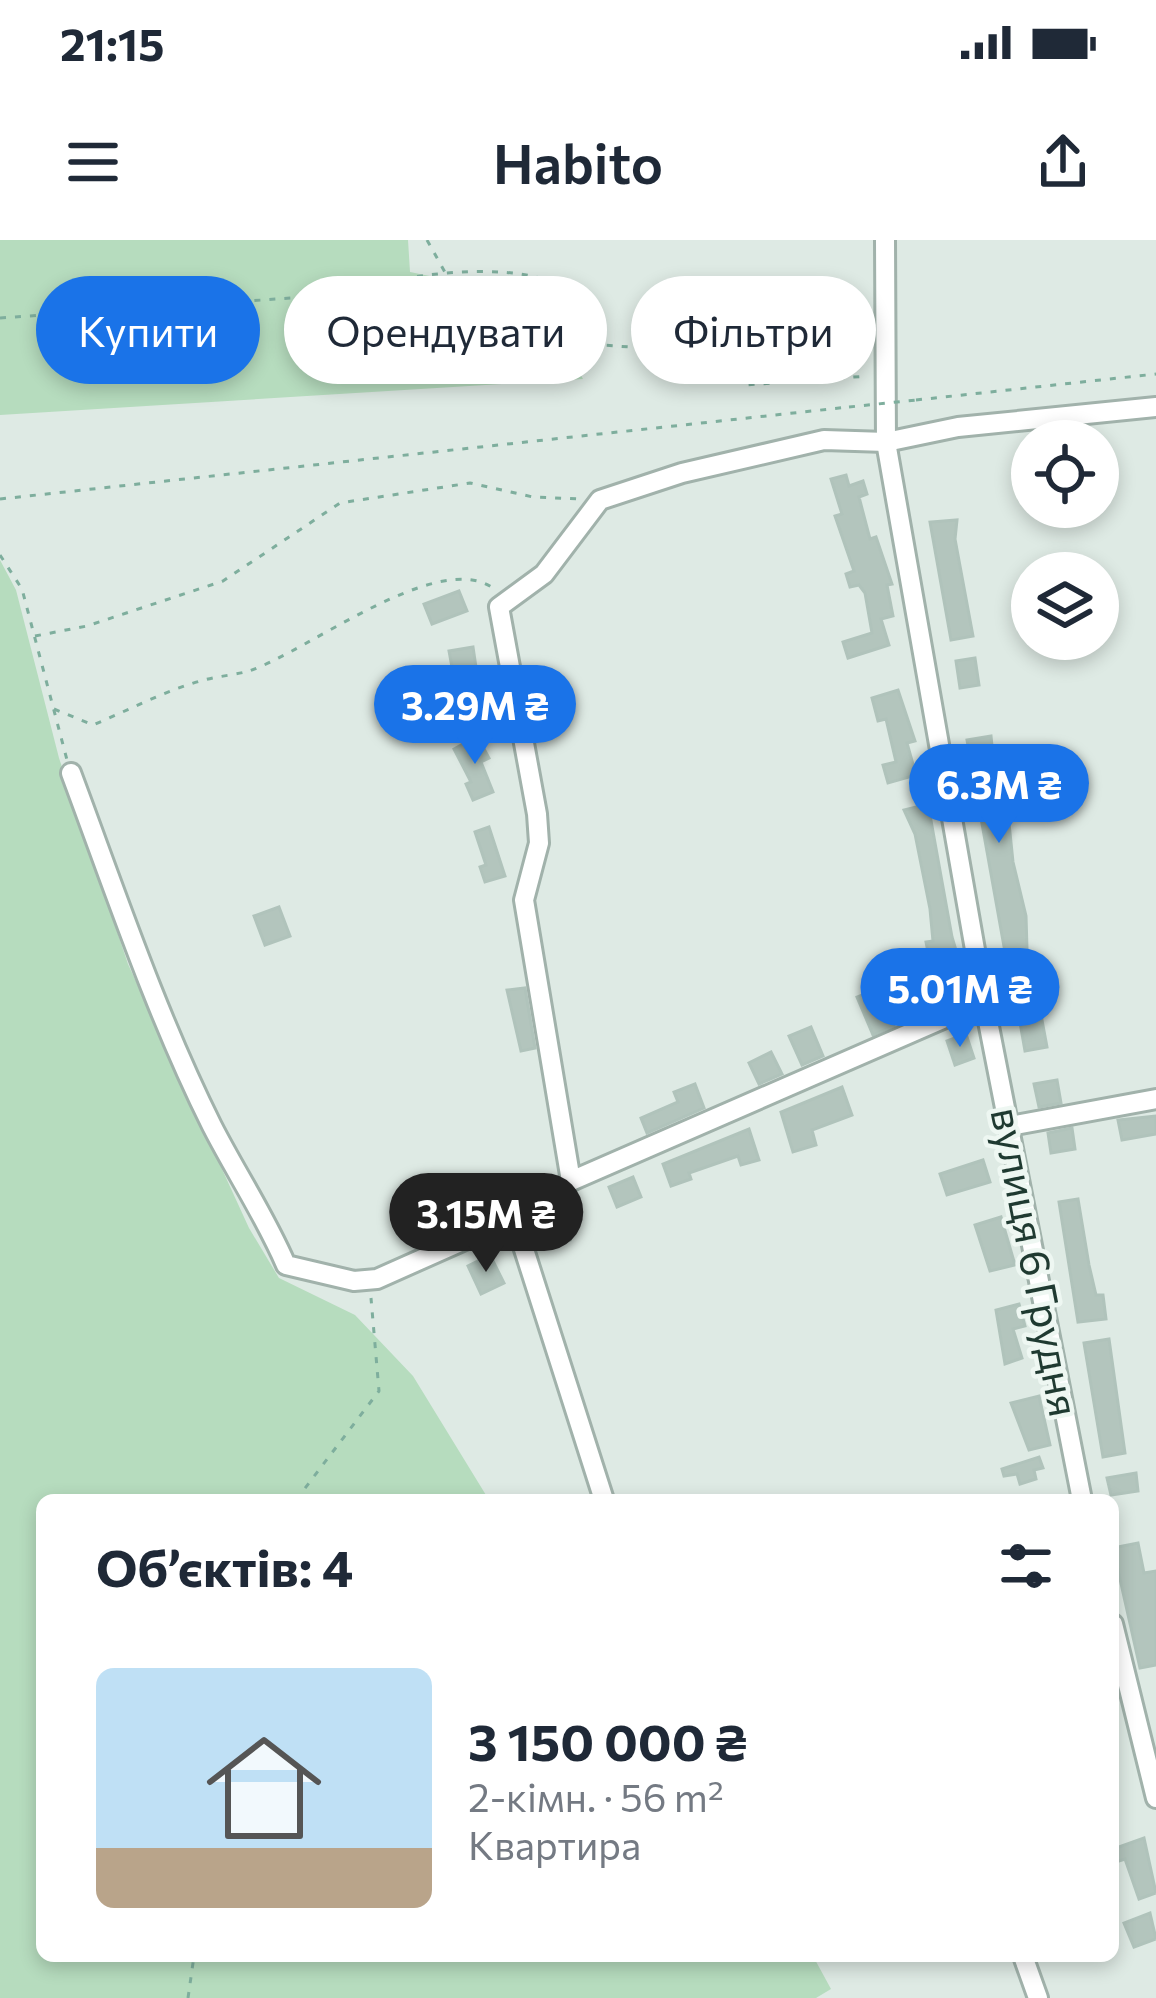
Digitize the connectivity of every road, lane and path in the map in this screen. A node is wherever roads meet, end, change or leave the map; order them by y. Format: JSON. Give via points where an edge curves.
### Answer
{"nodes":[{"id":1,"x":427,"y":240,"type":"edge"},
{"id":2,"x":885,"y":240,"type":"edge"},
{"id":3,"x":447,"y":276,"type":"joint"},
{"id":4,"x":539,"y":276,"type":"edge"},
{"id":5,"x":284,"y":299,"type":"edge"},
{"id":6,"x":0,"y":318,"type":"edge"},
{"id":7,"x":607,"y":345,"type":"edge"},
{"id":8,"x":886,"y":374,"type":"junction"},
{"id":9,"x":1156,"y":374,"type":"edge"},
{"id":10,"x":1156,"y":407,"type":"edge"},
{"id":11,"x":886,"y":442,"type":"junction"},
{"id":12,"x":0,"y":499,"type":"edge"},
{"id":13,"x":600,"y":500,"type":"junction"},
{"id":14,"x":0,"y":555,"type":"edge"},
{"id":15,"x":504,"y":603,"type":"junction"},
{"id":16,"x":35,"y":636,"type":"junction"},
{"id":17,"x":54,"y":709,"type":"junction"},
{"id":18,"x":71,"y":773,"type":"joint"},
{"id":19,"x":984,"y":1001,"type":"junction"},
{"id":20,"x":1156,"y":1099,"type":"edge"},
{"id":21,"x":1010,"y":1126,"type":"junction"},
{"id":22,"x":571,"y":1181,"type":"junction"},
{"id":23,"x":514,"y":1218,"type":"junction"},
{"id":24,"x":377,"y":1280,"type":"junction"},
{"id":25,"x":301,"y":1494,"type":"edge"},
{"id":26,"x":602,"y":1494,"type":"edge"},
{"id":27,"x":1081,"y":1494,"type":"edge"},
{"id":28,"x":1119,"y":1648,"type":"edge"},
{"id":29,"x":1156,"y":1798,"type":"edge"},
{"id":30,"x":193,"y":1962,"type":"edge"},
{"id":31,"x":1025,"y":1962,"type":"edge"},
{"id":32,"x":188,"y":1998,"type":"edge"},
{"id":33,"x":1038,"y":1998,"type":"edge"}],
"edges":[{"from":1,"to":3,"type":"path"},
{"from":2,"to":8,"type":"street","name":"вулиця 6 Грудня"},
{"from":3,"to":4,"type":"path"},
{"from":5,"to":6,"type":"path"},
{"from":7,"to":8,"type":"path","via":[[672,350],[745,385]]},
{"from":8,"to":11,"type":"street","name":"вулиця 6 Грудня"},
{"from":9,"to":12,"type":"path","bridge":true},
{"from":10,"to":11,"type":"street"},
{"from":11,"to":13,"type":"street","via":[[773,448]]},
{"from":11,"to":19,"type":"street","name":"вулиця 6 Грудня"},
{"from":13,"to":15,"type":"street","via":[[544,574]]},
{"from":13,"to":16,"type":"path","via":[[470,483],[340,503],[223,581]]},
{"from":14,"to":16,"type":"path","via":[[22,589]]},
{"from":15,"to":17,"type":"path","via":[[468,576],[444,581],[250,670],[93,725]]},
{"from":15,"to":22,"type":"street","via":[[539,843],[524,900]]},
{"from":16,"to":17,"type":"path"},
{"from":17,"to":18,"type":"path"},
{"from":18,"to":24,"type":"street","via":[[212,1126],[286,1265]]},
{"from":19,"to":21,"type":"street","name":"вулиця 6 Грудня"},
{"from":19,"to":22,"type":"street"},
{"from":20,"to":21,"type":"street"},
{"from":21,"to":27,"type":"street","name":"вулиця 6 Грудня"},
{"from":22,"to":23,"type":"street"},
{"from":23,"to":24,"type":"street"},
{"from":23,"to":26,"type":"street"},
{"from":24,"to":25,"type":"path","via":[[371,1297],[379,1391]]},
{"from":28,"to":29,"type":"street"},
{"from":30,"to":32,"type":"path"},
{"from":31,"to":33,"type":"street"}]}
